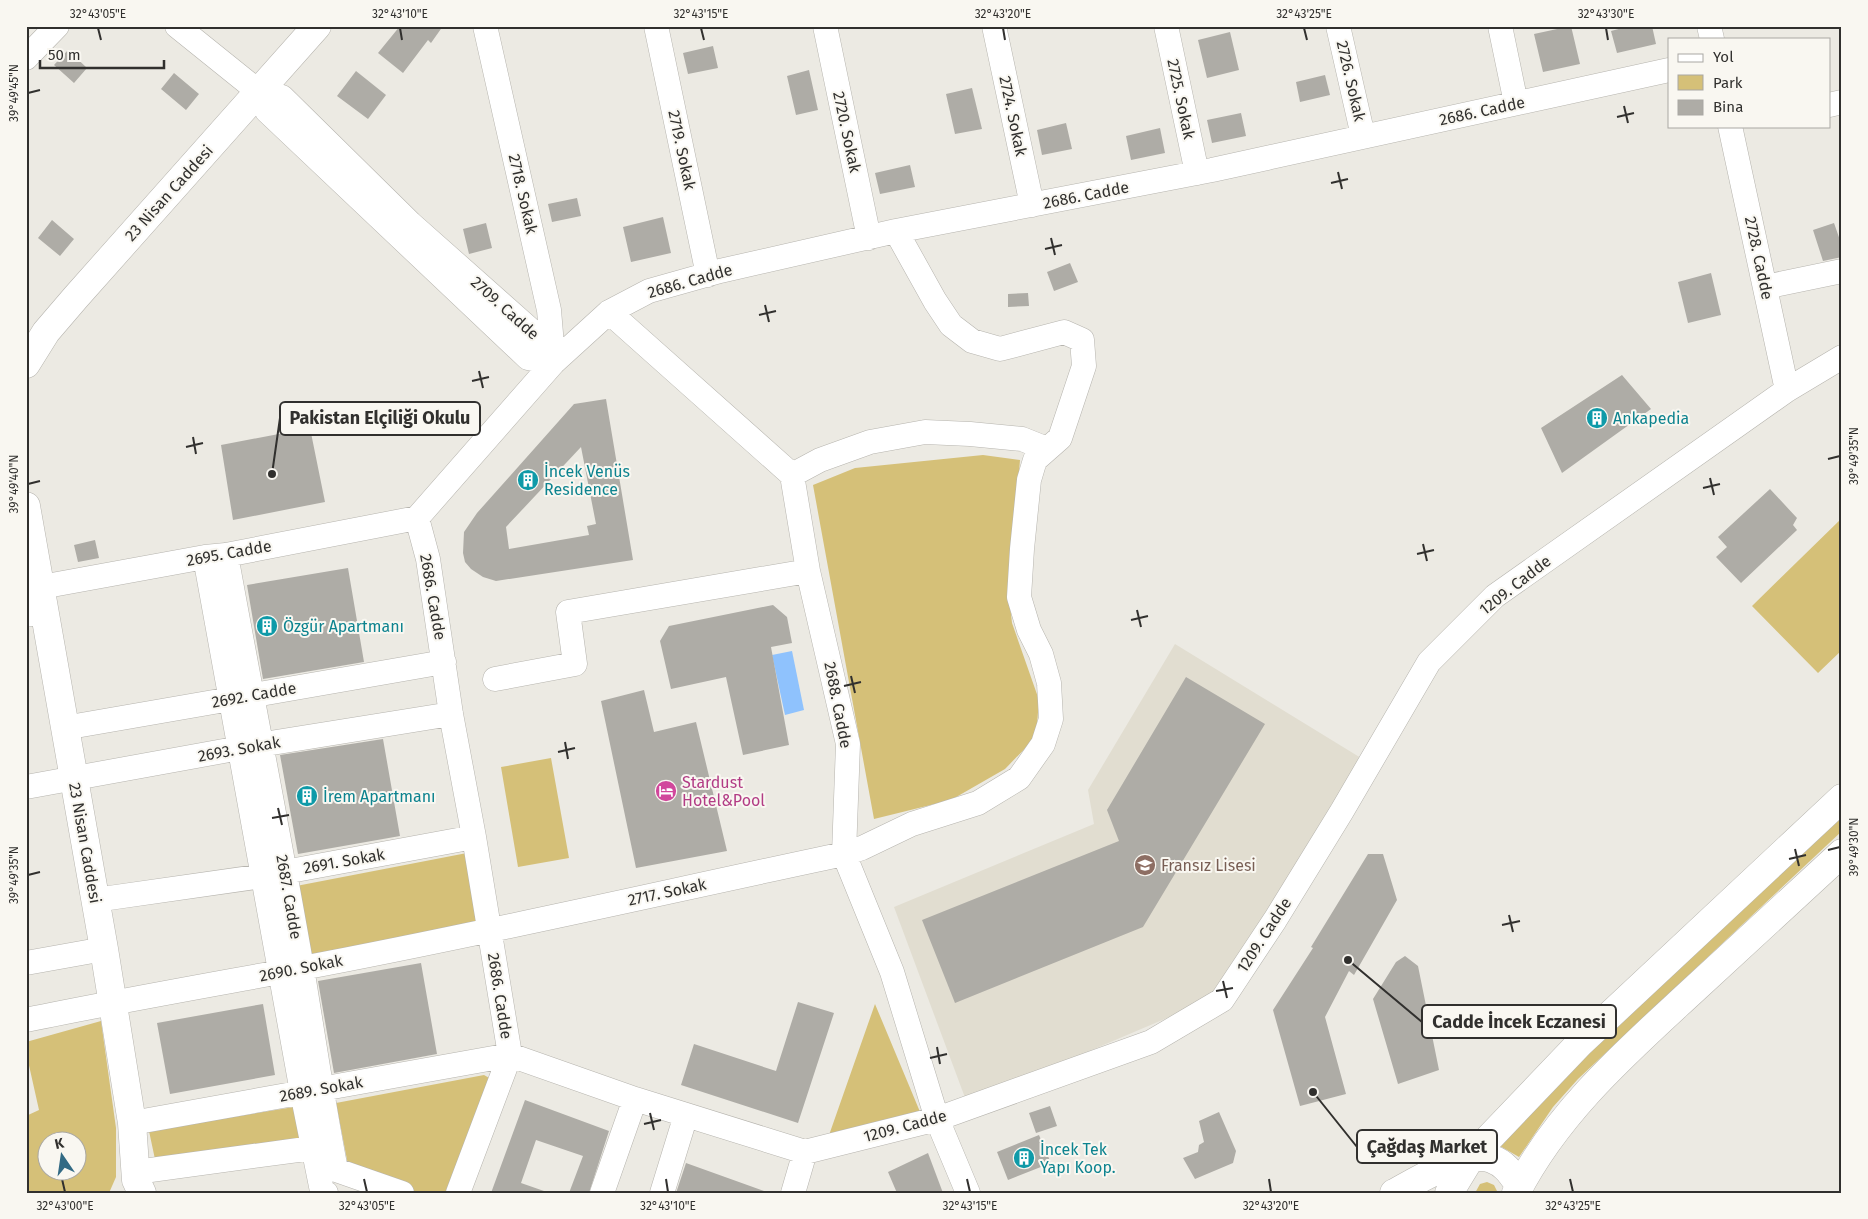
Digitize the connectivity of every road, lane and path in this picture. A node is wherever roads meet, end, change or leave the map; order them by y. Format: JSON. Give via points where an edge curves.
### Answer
{"nodes":[{"id":1,"x":56,"y":26,"type":"edge"},
{"id":2,"x":177,"y":26,"type":"edge"},
{"id":3,"x":317,"y":26,"type":"edge"},
{"id":4,"x":485,"y":26,"type":"edge"},
{"id":5,"x":656,"y":26,"type":"edge"},
{"id":6,"x":825,"y":26,"type":"edge"},
{"id":7,"x":994,"y":26,"type":"edge"},
{"id":8,"x":1166,"y":26,"type":"edge"},
{"id":9,"x":1338,"y":26,"type":"edge"},
{"id":10,"x":1500,"y":26,"type":"edge"},
{"id":11,"x":26,"y":58,"type":"edge"},
{"id":12,"x":1668,"y":70,"type":"edge"},
{"id":13,"x":259,"y":92,"type":"junction"},
{"id":14,"x":1516,"y":103,"type":"junction"},
{"id":15,"x":1733,"y":128,"type":"edge"},
{"id":16,"x":1363,"y":136,"type":"junction"},
{"id":17,"x":1197,"y":173,"type":"junction"},
{"id":18,"x":1032,"y":205,"type":"junction"},
{"id":19,"x":896,"y":232,"type":"junction"},
{"id":20,"x":869,"y":238,"type":"junction"},
{"id":21,"x":1842,"y":272,"type":"edge"},
{"id":22,"x":708,"y":274,"type":"junction"},
{"id":23,"x":1765,"y":287,"type":"junction"},
{"id":24,"x":609,"y":312,"type":"junction"},
{"id":25,"x":28,"y":357,"type":"edge"},
{"id":26,"x":1842,"y":357,"type":"edge"},
{"id":27,"x":554,"y":363,"type":"junction"},
{"id":28,"x":1787,"y":390,"type":"junction"},
{"id":29,"x":1047,"y":449,"type":"junction"},
{"id":30,"x":792,"y":475,"type":"junction"},
{"id":31,"x":26,"y":506,"type":"edge"},
{"id":32,"x":417,"y":518,"type":"junction"},
{"id":33,"x":216,"y":556,"type":"junction"},
{"id":34,"x":808,"y":571,"type":"junction"},
{"id":35,"x":37,"y":605,"type":"edge"},
{"id":36,"x":444,"y":662,"type":"junction"},
{"id":37,"x":495,"y":679,"type":"dead end"},
{"id":38,"x":241,"y":697,"type":"junction"},
{"id":39,"x":451,"y":714,"type":"junction"},
{"id":40,"x":64,"y":728,"type":"junction"},
{"id":41,"x":251,"y":747,"type":"junction"},
{"id":42,"x":73,"y":779,"type":"junction"},
{"id":43,"x":26,"y":787,"type":"edge"},
{"id":44,"x":1842,"y":798,"type":"edge"},
{"id":45,"x":474,"y":837,"type":"junction"},
{"id":46,"x":1842,"y":853,"type":"edge"},
{"id":47,"x":844,"y":854,"type":"junction"},
{"id":48,"x":273,"y":874,"type":"junction"},
{"id":49,"x":96,"y":900,"type":"junction"},
{"id":50,"x":490,"y":930,"type":"junction"},
{"id":51,"x":104,"y":950,"type":"junction"},
{"id":52,"x":26,"y":963,"type":"edge"},
{"id":53,"x":291,"y":970,"type":"junction"},
{"id":54,"x":113,"y":1002,"type":"junction"},
{"id":55,"x":26,"y":1020,"type":"edge"},
{"id":56,"x":510,"y":1055,"type":"junction"},
{"id":57,"x":311,"y":1090,"type":"junction"},
{"id":58,"x":635,"y":1098,"type":"junction"},
{"id":59,"x":686,"y":1115,"type":"junction"},
{"id":60,"x":937,"y":1119,"type":"junction"},
{"id":61,"x":132,"y":1123,"type":"junction"},
{"id":62,"x":313,"y":1148,"type":"junction"},
{"id":63,"x":806,"y":1152,"type":"junction"},
{"id":64,"x":1471,"y":1157,"type":"junction"},
{"id":65,"x":136,"y":1184,"type":"edge"},
{"id":66,"x":1518,"y":1190,"type":"edge"},
{"id":67,"x":326,"y":1193,"type":"edge"},
{"id":68,"x":402,"y":1193,"type":"edge"},
{"id":69,"x":458,"y":1193,"type":"edge"},
{"id":70,"x":602,"y":1193,"type":"edge"},
{"id":71,"x":662,"y":1193,"type":"edge"},
{"id":72,"x":793,"y":1193,"type":"edge"},
{"id":73,"x":968,"y":1193,"type":"edge"},
{"id":74,"x":1394,"y":1193,"type":"edge"},
{"id":75,"x":1449,"y":1193,"type":"edge"}],
"edges":[{"from":1,"to":11,"type":"street"},
{"from":2,"to":13,"type":"street","name":"2709. Cadde"},
{"from":3,"to":13,"type":"main road","name":"23 Nisan Caddesi"},
{"from":4,"to":27,"type":"street","name":"2718. Sokak","via":[[549,310]]},
{"from":5,"to":22,"type":"street","name":"2719. Sokak"},
{"from":6,"to":20,"type":"street","name":"2720. Sokak"},
{"from":7,"to":18,"type":"street","name":"2724. Sokak"},
{"from":8,"to":17,"type":"street","name":"2725. Sokak"},
{"from":9,"to":16,"type":"street","name":"2726. Sokak"},
{"from":10,"to":14,"type":"street"},
{"from":12,"to":14,"type":"street","name":"2686. Cadde"},
{"from":13,"to":25,"type":"main road","name":"23 Nisan Caddesi","via":[[76,297]]},
{"from":13,"to":27,"type":"street","name":"2709. Cadde","via":[[282,97],[410,223],[543,341]]},
{"from":14,"to":16,"type":"street","name":"2686. Cadde"},
{"from":15,"to":23,"type":"street","name":"2728. Cadde"},
{"from":16,"to":17,"type":"street","name":"2686. Cadde"},
{"from":17,"to":18,"type":"street","name":"2686. Cadde"},
{"from":18,"to":19,"type":"street","name":"2686. Cadde"},
{"from":19,"to":20,"type":"street","name":"2686. Cadde"},
{"from":19,"to":29,"type":"street","name":"2717. Sokak","via":[[934,301],[951,324],[972,341],[1000,349],[1064,332],[1082,340],[1084,366],[1060,438]]},
{"from":20,"to":22,"type":"street","name":"2686. Cadde"},
{"from":21,"to":23,"type":"street"},
{"from":22,"to":24,"type":"street","name":"2686. Cadde","via":[[649,291]]},
{"from":23,"to":28,"type":"street","name":"2728. Cadde"},
{"from":24,"to":27,"type":"street","name":"2686. Cadde"},
{"from":24,"to":30,"type":"street"},
{"from":26,"to":28,"type":"street","name":"1209. Cadde"},
{"from":27,"to":32,"type":"street","name":"2686. Cadde"},
{"from":28,"to":60,"type":"street","name":"1209. Cadde","via":[[1495,596],[1429,662],[1342,812],[1222,1000],[1152,1042]]},
{"from":29,"to":30,"type":"street","via":[[1022,439],[925,432],[870,442],[820,460]]},
{"from":29,"to":47,"type":"street","name":"2717. Sokak","via":[[1036,460],[1030,480],[1019,597],[1049,683],[1050,719],[1044,744],[1020,778],[978,803],[912,824]]},
{"from":30,"to":34,"type":"street","name":"2688. Cadde"},
{"from":31,"to":35,"type":"main road","name":"23 Nisan Caddesi"},
{"from":32,"to":33,"type":"street","name":"2695. Cadde"},
{"from":32,"to":36,"type":"street","name":"2686. Cadde","via":[[428,559]]},
{"from":33,"to":35,"type":"street","name":"2695. Cadde"},
{"from":33,"to":38,"type":"street","name":"2687. Cadde"},
{"from":34,"to":37,"type":"street","via":[[568,612],[576,664]]},
{"from":34,"to":47,"type":"street","name":"2688. Cadde","via":[[848,744]]},
{"from":35,"to":40,"type":"main road","name":"23 Nisan Caddesi"},
{"from":36,"to":38,"type":"street","name":"2692. Cadde"},
{"from":36,"to":39,"type":"street","name":"2686. Cadde"},
{"from":38,"to":40,"type":"street","name":"2692. Cadde"},
{"from":38,"to":41,"type":"street","name":"2687. Cadde"},
{"from":39,"to":41,"type":"street","name":"2693. Sokak"},
{"from":39,"to":45,"type":"street","name":"2686. Cadde"},
{"from":40,"to":42,"type":"main road","name":"23 Nisan Caddesi"},
{"from":41,"to":42,"type":"street","name":"2693. Sokak"},
{"from":41,"to":48,"type":"street","name":"2687. Cadde"},
{"from":42,"to":43,"type":"street","name":"2693. Sokak"},
{"from":42,"to":49,"type":"main road","name":"23 Nisan Caddesi"},
{"from":44,"to":64,"type":"main road","via":[[1579,1044]]},
{"from":45,"to":48,"type":"street","name":"2691. Sokak"},
{"from":45,"to":50,"type":"street","name":"2686. Cadde"},
{"from":46,"to":66,"type":"main road","via":[[1630,1048],[1592,1087],[1540,1150]]},
{"from":47,"to":50,"type":"street","name":"2717. Sokak"},
{"from":47,"to":60,"type":"street","name":"2688. Cadde","via":[[892,972]]},
{"from":48,"to":49,"type":"street","name":"2691. Sokak"},
{"from":48,"to":53,"type":"street","name":"2687. Cadde"},
{"from":49,"to":51,"type":"main road","name":"23 Nisan Caddesi"},
{"from":50,"to":53,"type":"street","name":"2690. Sokak"},
{"from":50,"to":56,"type":"street","name":"2686. Cadde"},
{"from":51,"to":52,"type":"street"},
{"from":51,"to":54,"type":"main road","name":"23 Nisan Caddesi"},
{"from":53,"to":54,"type":"street","name":"2690. Sokak"},
{"from":53,"to":57,"type":"street","name":"2687. Cadde"},
{"from":54,"to":55,"type":"street","name":"2690. Sokak"},
{"from":54,"to":61,"type":"main road","name":"23 Nisan Caddesi"},
{"from":56,"to":57,"type":"street","name":"2689. Sokak"},
{"from":56,"to":58,"type":"street"},
{"from":56,"to":69,"type":"street","name":"2686. Cadde"},
{"from":57,"to":61,"type":"street","name":"2689. Sokak"},
{"from":57,"to":62,"type":"street","name":"2687. Cadde"},
{"from":57,"to":68,"type":"street","name":"2687. Cadde","via":[[336,1170]]},
{"from":58,"to":59,"type":"street"},
{"from":58,"to":70,"type":"street"},
{"from":59,"to":63,"type":"street"},
{"from":59,"to":71,"type":"street"},
{"from":60,"to":63,"type":"street","name":"1209. Cadde"},
{"from":60,"to":73,"type":"street","name":"2688. Cadde"},
{"from":61,"to":65,"type":"main road","name":"23 Nisan Caddesi"},
{"from":62,"to":65,"type":"street"},
{"from":62,"to":67,"type":"street","name":"2687. Cadde","via":[[322,1192]]},
{"from":63,"to":72,"type":"street"},
{"from":64,"to":66,"type":"main road","via":[[1484,1157],[1500,1163],[1510,1171]]},
{"from":64,"to":74,"type":"main road"},
{"from":64,"to":75,"type":"main road"}]}
